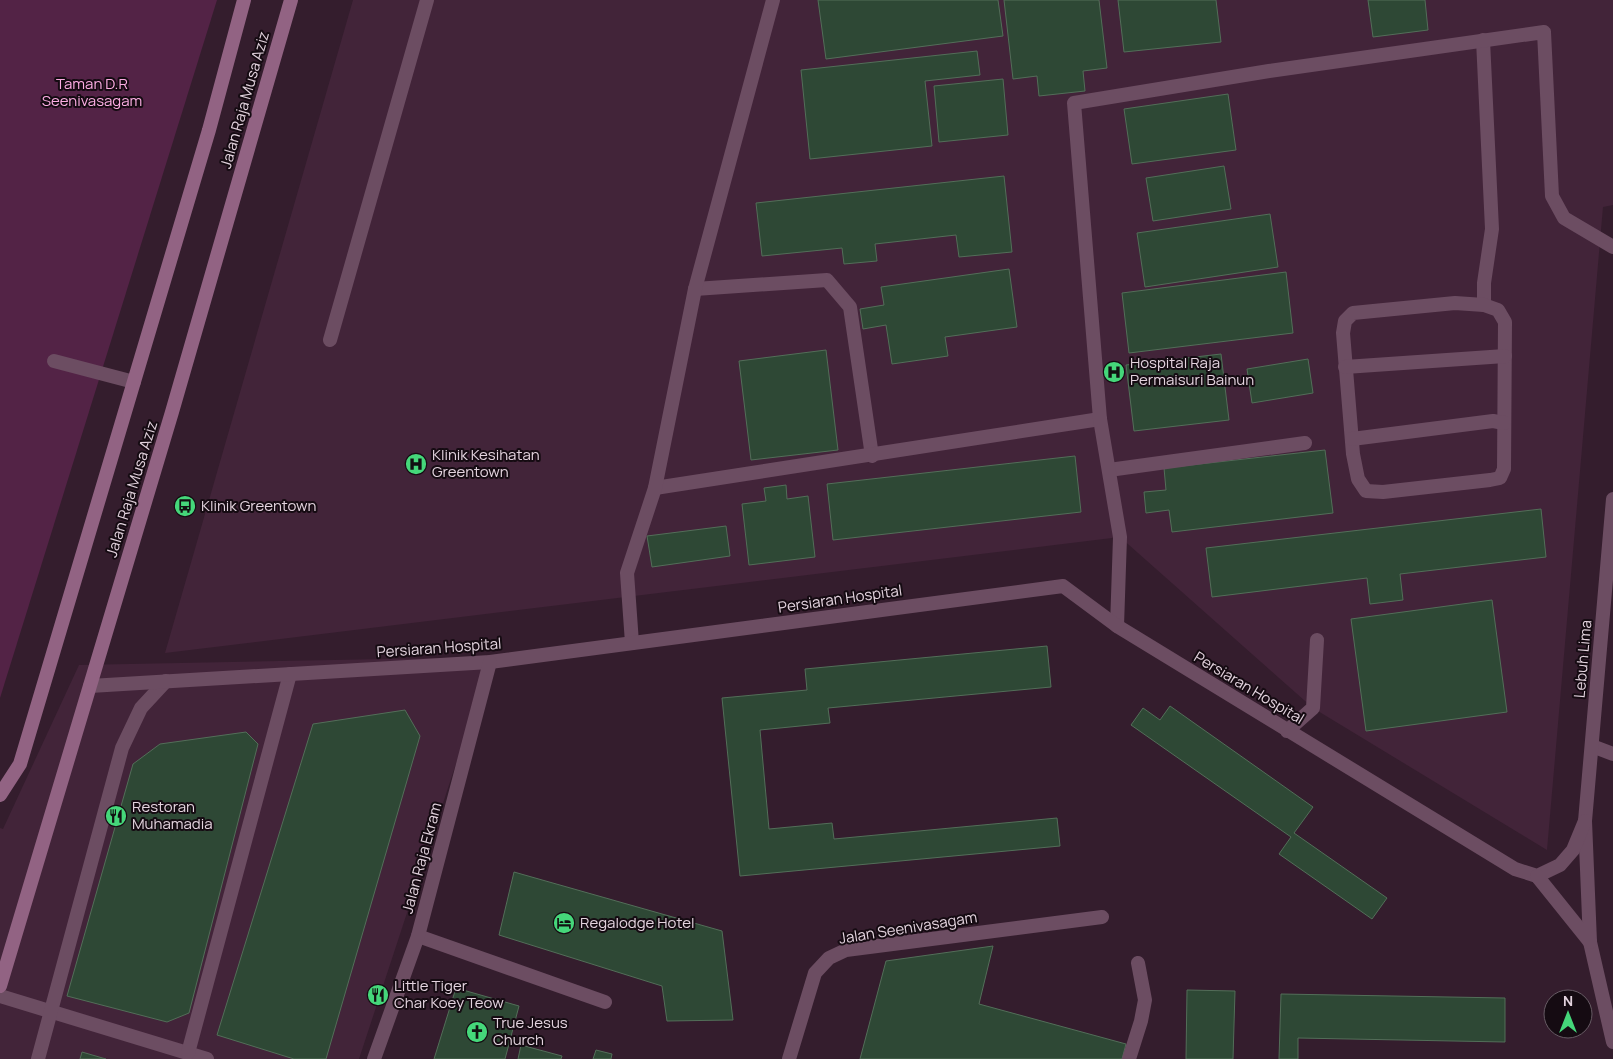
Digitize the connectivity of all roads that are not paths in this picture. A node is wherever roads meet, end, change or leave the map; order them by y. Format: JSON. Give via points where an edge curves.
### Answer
{"nodes":[{"id":1,"x":244,"y":0,"type":"edge"},
{"id":2,"x":290,"y":0,"type":"edge"},
{"id":3,"x":427,"y":0,"type":"edge"},
{"id":4,"x":773,"y":0,"type":"edge"},
{"id":5,"x":1483,"y":40,"type":"junction"},
{"id":6,"x":1613,"y":247,"type":"edge"},
{"id":7,"x":695,"y":289,"type":"junction"},
{"id":8,"x":1484,"y":305,"type":"junction"},
{"id":9,"x":330,"y":340,"type":"dead end"},
{"id":10,"x":1505,"y":356,"type":"junction"},
{"id":11,"x":54,"y":361,"type":"dead end"},
{"id":12,"x":1345,"y":367,"type":"junction"},
{"id":13,"x":134,"y":382,"type":"junction"},
{"id":14,"x":1100,"y":419,"type":"junction"},
{"id":15,"x":1504,"y":424,"type":"junction"},
{"id":16,"x":1352,"y":438,"type":"junction"},
{"id":17,"x":1305,"y":443,"type":"dead end"},
{"id":18,"x":872,"y":456,"type":"junction"},
{"id":19,"x":1109,"y":470,"type":"junction"},
{"id":20,"x":655,"y":488,"type":"junction"},
{"id":21,"x":1613,"y":499,"type":"edge"},
{"id":22,"x":1117,"y":626,"type":"junction"},
{"id":23,"x":1317,"y":640,"type":"dead end"},
{"id":24,"x":632,"y":643,"type":"junction"},
{"id":25,"x":490,"y":662,"type":"junction"},
{"id":26,"x":290,"y":674,"type":"junction"},
{"id":27,"x":166,"y":681,"type":"junction"},
{"id":28,"x":90,"y":686,"type":"junction"},
{"id":29,"x":1287,"y":730,"type":"junction"},
{"id":30,"x":1592,"y":746,"type":"junction"},
{"id":31,"x":1613,"y":754,"type":"edge"},
{"id":32,"x":0,"y":795,"type":"edge"},
{"id":33,"x":1585,"y":821,"type":"junction"},
{"id":34,"x":1537,"y":876,"type":"junction"},
{"id":35,"x":1102,"y":917,"type":"dead end"},
{"id":36,"x":418,"y":936,"type":"junction"},
{"id":37,"x":1590,"y":942,"type":"junction"},
{"id":38,"x":1138,"y":962,"type":"dead end"},
{"id":39,"x":0,"y":986,"type":"edge"},
{"id":40,"x":0,"y":996,"type":"edge"},
{"id":41,"x":605,"y":1002,"type":"dead end"},
{"id":42,"x":52,"y":1011,"type":"junction"},
{"id":43,"x":1613,"y":1042,"type":"edge"},
{"id":44,"x":188,"y":1053,"type":"junction"},
{"id":45,"x":38,"y":1059,"type":"edge"},
{"id":46,"x":207,"y":1059,"type":"edge"},
{"id":47,"x":374,"y":1059,"type":"edge"},
{"id":48,"x":790,"y":1059,"type":"edge"},
{"id":49,"x":1129,"y":1059,"type":"edge"}],
"edges":[{"from":1,"to":13,"type":"main road","name":"Jalan Raja Musa Aziz"},
{"from":2,"to":28,"type":"main road","name":"Jalan Raja Musa Aziz"},
{"from":3,"to":9,"type":"street"},
{"from":4,"to":7,"type":"street"},
{"from":5,"to":6,"type":"street","via":[[1544,32],[1552,196],[1564,218]]},
{"from":5,"to":8,"type":"street","via":[[1492,229]]},
{"from":5,"to":14,"type":"street","via":[[1239,75],[1074,103]]},
{"from":7,"to":18,"type":"street","via":[[826,280],[850,307]]},
{"from":7,"to":20,"type":"street"},
{"from":8,"to":10,"type":"street","via":[[1498,310],[1505,322]]},
{"from":8,"to":12,"type":"street","via":[[1455,303],[1353,313],[1345,321],[1343,333]]},
{"from":10,"to":12,"type":"street"},
{"from":10,"to":15,"type":"street"},
{"from":11,"to":13,"type":"street"},
{"from":12,"to":16,"type":"street"},
{"from":13,"to":32,"type":"main road","name":"Jalan Raja Musa Aziz","via":[[20,764]]},
{"from":14,"to":18,"type":"street"},
{"from":14,"to":19,"type":"street"},
{"from":15,"to":16,"type":"street","via":[[1493,421]]},
{"from":15,"to":16,"type":"street","via":[[1504,469],[1500,478],[1383,492],[1366,491],[1358,479]]},
{"from":17,"to":19,"type":"street"},
{"from":18,"to":20,"type":"street"},
{"from":19,"to":22,"type":"street","via":[[1120,537]]},
{"from":20,"to":24,"type":"street","via":[[627,574]]},
{"from":21,"to":30,"type":"street","name":"Lebuh Lima"},
{"from":22,"to":24,"type":"street","name":"Persiaran Hospital","via":[[1063,586]]},
{"from":22,"to":29,"type":"street","name":"Persiaran Hospital"},
{"from":23,"to":29,"type":"street","via":[[1314,708]]},
{"from":24,"to":25,"type":"street","name":"Persiaran Hospital"},
{"from":25,"to":26,"type":"street","name":"Persiaran Hospital"},
{"from":25,"to":36,"type":"street","name":"Jalan Raja Ekram"},
{"from":26,"to":27,"type":"street","name":"Persiaran Hospital"},
{"from":26,"to":44,"type":"street"},
{"from":27,"to":28,"type":"street","name":"Persiaran Hospital"},
{"from":27,"to":42,"type":"street","via":[[141,708],[122,748]]},
{"from":28,"to":39,"type":"main road","name":"Jalan Raja Musa Aziz"},
{"from":29,"to":34,"type":"street","name":"Persiaran Hospital","via":[[1515,869]]},
{"from":30,"to":31,"type":"street"},
{"from":30,"to":33,"type":"street","name":"Lebuh Lima"},
{"from":33,"to":34,"type":"street","name":"Lebuh Lima","via":[[1573,850],[1560,865]]},
{"from":33,"to":37,"type":"street","name":"Lebuh Lima"},
{"from":34,"to":37,"type":"street","name":"Lebuh Lima"},
{"from":35,"to":48,"type":"street","name":"Jalan Seenivasagam","via":[[846,950],[829,958],[815,973]]},
{"from":36,"to":41,"type":"street"},
{"from":36,"to":47,"type":"street","name":"Jalan Raja Ekram"},
{"from":37,"to":43,"type":"street","name":"Lebuh Lima"},
{"from":38,"to":49,"type":"street","via":[[1145,1000]]},
{"from":40,"to":42,"type":"street"},
{"from":42,"to":44,"type":"street"},
{"from":42,"to":45,"type":"street"},
{"from":44,"to":46,"type":"street"}]}
